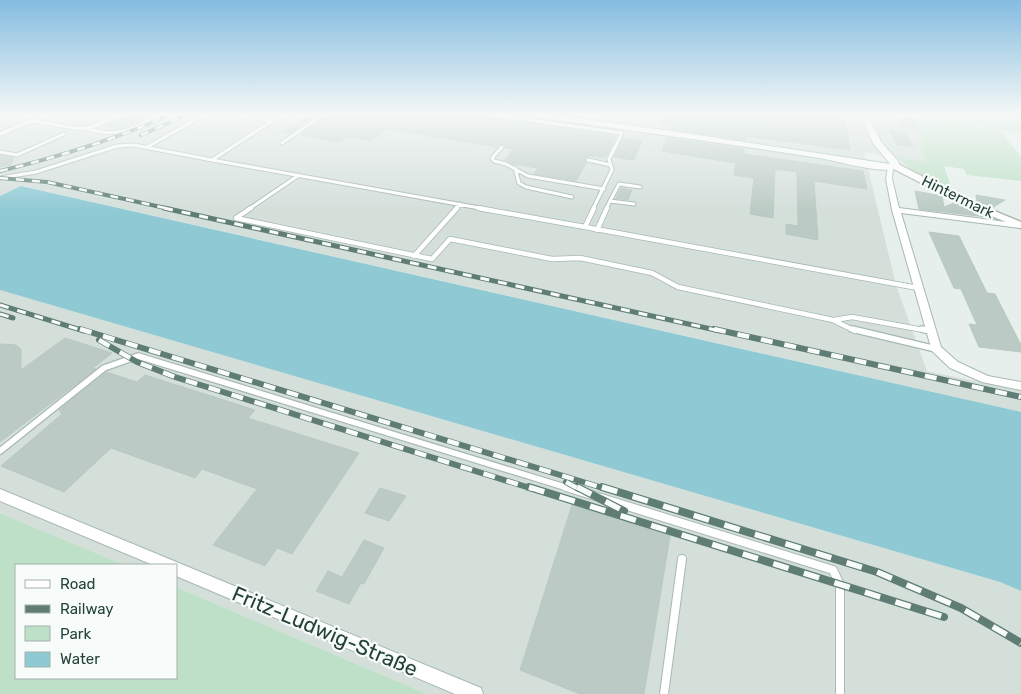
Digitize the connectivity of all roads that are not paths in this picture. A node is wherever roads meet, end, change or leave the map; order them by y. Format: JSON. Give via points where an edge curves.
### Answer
{"nodes":[{"id":1,"x":34,"y":147,"type":"edge"},
{"id":2,"x":113,"y":147,"type":"edge"},
{"id":3,"x":148,"y":147,"type":"edge"},
{"id":4,"x":231,"y":147,"type":"edge"},
{"id":5,"x":615,"y":147,"type":"edge"},
{"id":6,"x":772,"y":147,"type":"edge"},
{"id":7,"x":876,"y":147,"type":"edge"},
{"id":8,"x":880,"y":147,"type":"edge"},
{"id":9,"x":502,"y":148,"type":"dead end"},
{"id":10,"x":0,"y":152,"type":"edge"},
{"id":11,"x":212,"y":160,"type":"junction"},
{"id":12,"x":588,"y":160,"type":"dead end"},
{"id":13,"x":874,"y":161,"type":"junction"},
{"id":14,"x":611,"y":165,"type":"junction"},
{"id":15,"x":892,"y":165,"type":"junction"},
{"id":16,"x":515,"y":168,"type":"junction"},
{"id":17,"x":299,"y":175,"type":"junction"},
{"id":18,"x":0,"y":178,"type":"edge"},
{"id":19,"x":889,"y":179,"type":"junction"},
{"id":20,"x":640,"y":187,"type":"dead end"},
{"id":21,"x":604,"y":189,"type":"junction"},
{"id":22,"x":572,"y":197,"type":"dead end"},
{"id":23,"x":610,"y":201,"type":"junction"},
{"id":24,"x":460,"y":204,"type":"junction"},
{"id":25,"x":634,"y":204,"type":"dead end"},
{"id":26,"x":896,"y":210,"type":"junction"},
{"id":27,"x":1021,"y":226,"type":"edge"},
{"id":28,"x":585,"y":228,"type":"junction"},
{"id":29,"x":597,"y":230,"type":"junction"},
{"id":30,"x":414,"y":256,"type":"junction"},
{"id":31,"x":918,"y":288,"type":"junction"},
{"id":32,"x":833,"y":320,"type":"junction"},
{"id":33,"x":931,"y":331,"type":"junction"},
{"id":34,"x":936,"y":349,"type":"junction"},
{"id":35,"x":1021,"y":386,"type":"edge"},
{"id":36,"x":0,"y":451,"type":"edge"},
{"id":37,"x":0,"y":495,"type":"edge"},
{"id":38,"x":682,"y":559,"type":"dead end"},
{"id":39,"x":166,"y":564,"type":"edge"},
{"id":40,"x":178,"y":569,"type":"edge"},
{"id":41,"x":475,"y":694,"type":"edge"},
{"id":42,"x":664,"y":694,"type":"edge"},
{"id":43,"x":840,"y":694,"type":"edge"}],
"edges":[{"from":1,"to":10,"type":"lane","via":[[17,155]]},
{"from":2,"to":18,"type":"lane","via":[[36,172]]},
{"from":3,"to":11,"type":"lane"},
{"from":4,"to":11,"type":"lane"},
{"from":5,"to":14,"type":"lane","via":[[609,159]]},
{"from":6,"to":13,"type":"main road"},
{"from":7,"to":13,"type":"main road"},
{"from":8,"to":15,"type":"main road"},
{"from":9,"to":16,"type":"lane","via":[[492,158]]},
{"from":11,"to":17,"type":"lane"},
{"from":12,"to":14,"type":"lane"},
{"from":13,"to":15,"type":"main road"},
{"from":13,"to":19,"type":"street"},
{"from":14,"to":21,"type":"lane"},
{"from":15,"to":19,"type":"street"},
{"from":15,"to":27,"type":"street","name":"Hintermark"},
{"from":16,"to":21,"type":"lane","via":[[528,176]]},
{"from":16,"to":22,"type":"lane","via":[[519,182],[526,187]]},
{"from":17,"to":24,"type":"lane"},
{"from":17,"to":30,"type":"lane","via":[[236,218]]},
{"from":19,"to":26,"type":"street"},
{"from":20,"to":23,"type":"lane","via":[[617,185]]},
{"from":21,"to":28,"type":"lane"},
{"from":23,"to":25,"type":"lane"},
{"from":23,"to":29,"type":"lane"},
{"from":24,"to":28,"type":"lane"},
{"from":24,"to":30,"type":"lane"},
{"from":26,"to":27,"type":"street","name":"Hintermark"},
{"from":26,"to":31,"type":"street"},
{"from":28,"to":29,"type":"lane"},
{"from":29,"to":31,"type":"lane"},
{"from":30,"to":32,"type":"lane","via":[[432,259],[450,239],[552,259],[580,258],[652,273],[678,287]]},
{"from":31,"to":33,"type":"street"},
{"from":32,"to":33,"type":"lane","via":[[852,317]]},
{"from":32,"to":34,"type":"lane","via":[[853,330]]},
{"from":33,"to":34,"type":"street"},
{"from":34,"to":35,"type":"street","via":[[954,365],[986,379]]},
{"from":36,"to":43,"type":"lane","via":[[104,368],[138,356],[833,570],[840,585]]},
{"from":37,"to":39,"type":"street"},
{"from":38,"to":42,"type":"lane"},
{"from":40,"to":41,"type":"street","name":"Fritz-Ludwig-Straße"}]}
